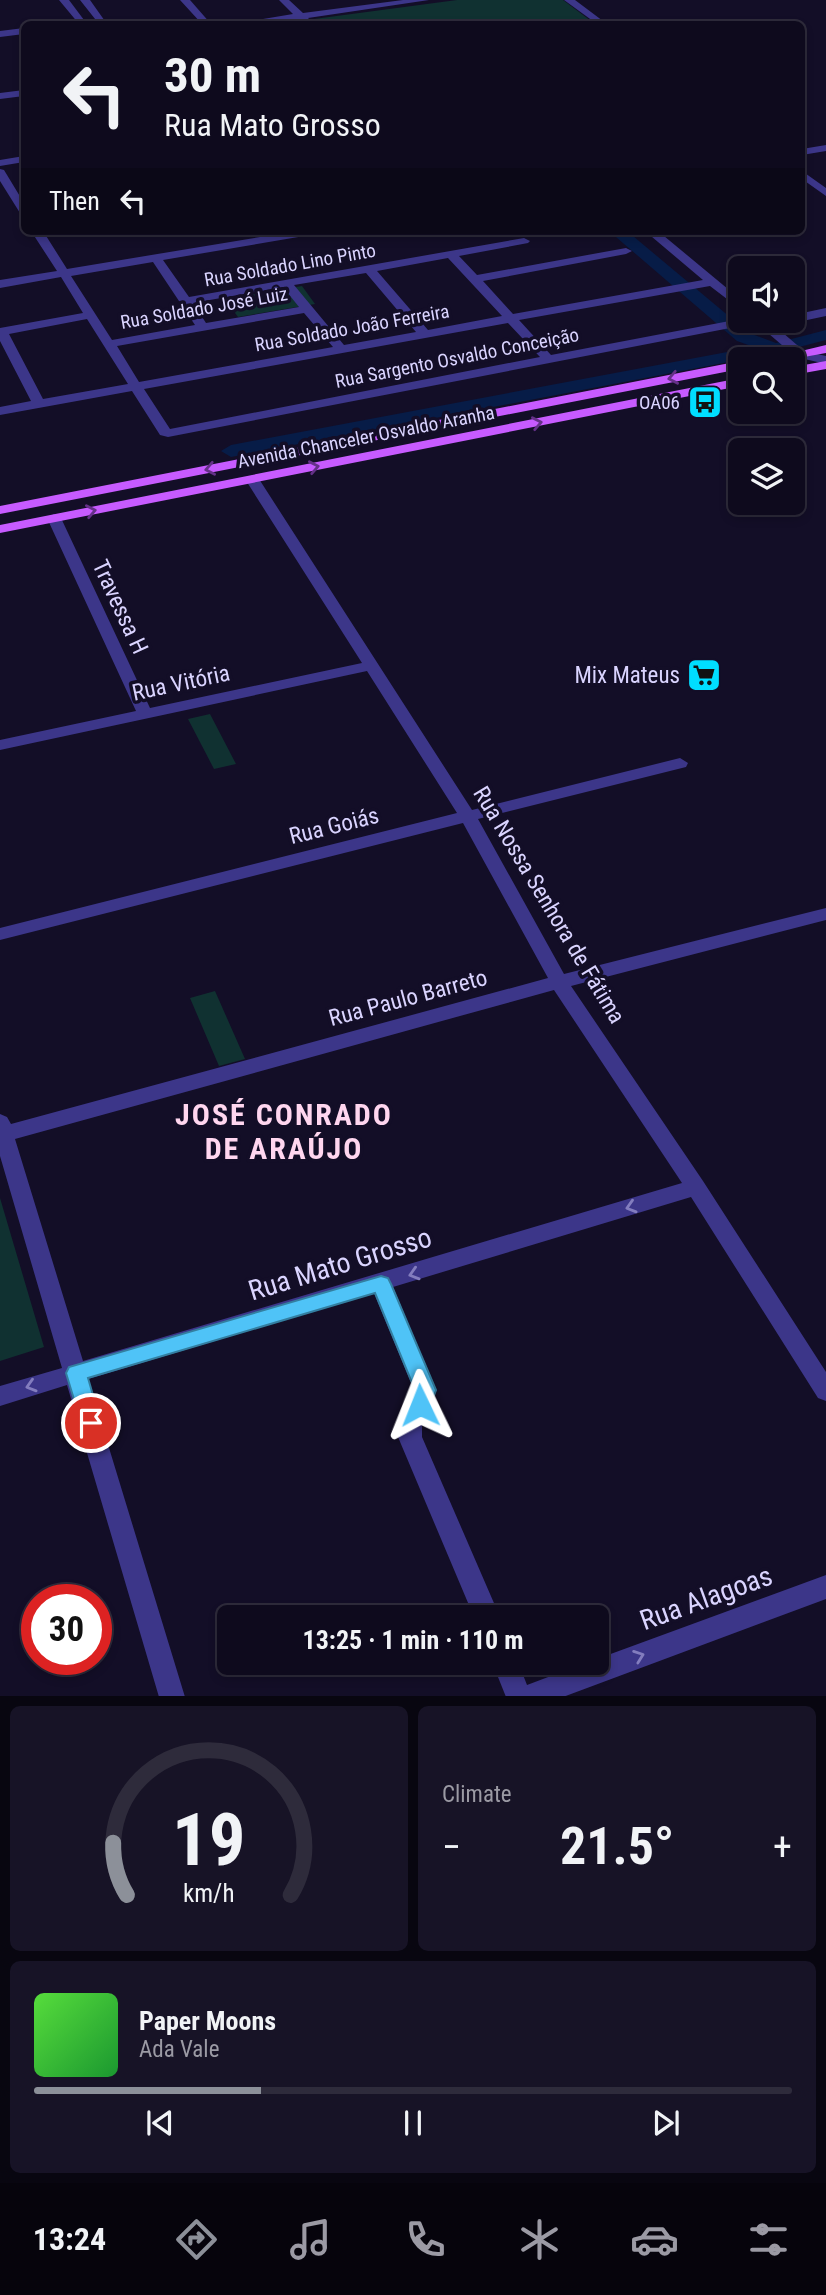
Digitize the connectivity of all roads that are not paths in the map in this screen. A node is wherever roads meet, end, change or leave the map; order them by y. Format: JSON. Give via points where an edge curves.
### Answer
{"nodes":[{"id":1,"x":64,"y":0,"type":"edge"},
{"id":2,"x":85,"y":0,"type":"edge"},
{"id":3,"x":185,"y":0,"type":"edge"},
{"id":4,"x":284,"y":0,"type":"edge"},
{"id":5,"x":424,"y":0,"type":"edge"},
{"id":6,"x":569,"y":0,"type":"edge"},
{"id":7,"x":386,"y":2,"type":"edge"},
{"id":8,"x":301,"y":17,"type":"junction"},
{"id":9,"x":77,"y":21,"type":"edge"},
{"id":10,"x":101,"y":21,"type":"edge"},
{"id":11,"x":203,"y":21,"type":"edge"},
{"id":12,"x":266,"y":21,"type":"edge"},
{"id":13,"x":306,"y":21,"type":"edge"},
{"id":14,"x":598,"y":21,"type":"edge"},
{"id":15,"x":21,"y":31,"type":"edge"},
{"id":16,"x":0,"y":34,"type":"edge"},
{"id":17,"x":21,"y":93,"type":"edge"},
{"id":18,"x":0,"y":96,"type":"edge"},
{"id":19,"x":826,"y":148,"type":"edge"},
{"id":20,"x":805,"y":152,"type":"edge"},
{"id":21,"x":21,"y":160,"type":"edge"},
{"id":22,"x":0,"y":163,"type":"edge"},
{"id":23,"x":0,"y":172,"type":"edge"},
{"id":24,"x":805,"y":176,"type":"edge"},
{"id":25,"x":826,"y":193,"type":"edge"},
{"id":26,"x":21,"y":206,"type":"edge"},
{"id":27,"x":40,"y":235,"type":"edge"},
{"id":28,"x":240,"y":235,"type":"edge"},
{"id":29,"x":268,"y":235,"type":"edge"},
{"id":30,"x":517,"y":235,"type":"edge"},
{"id":31,"x":656,"y":235,"type":"edge"},
{"id":32,"x":246,"y":243,"type":"junction"},
{"id":33,"x":626,"y":251,"type":"dead end"},
{"id":34,"x":537,"y":253,"type":"junction"},
{"id":35,"x":451,"y":254,"type":"junction"},
{"id":36,"x":156,"y":258,"type":"junction"},
{"id":37,"x":369,"y":269,"type":"junction"},
{"id":38,"x":64,"y":273,"type":"junction"},
{"id":39,"x":475,"y":279,"type":"junction"},
{"id":40,"x":711,"y":282,"type":"junction"},
{"id":41,"x":0,"y":284,"type":"edge"},
{"id":42,"x":286,"y":284,"type":"junction"},
{"id":43,"x":728,"y":295,"type":"edge"},
{"id":44,"x":186,"y":301,"type":"junction"},
{"id":45,"x":306,"y":309,"type":"junction"},
{"id":46,"x":826,"y":312,"type":"edge"},
{"id":47,"x":91,"y":315,"type":"junction"},
{"id":48,"x":805,"y":317,"type":"edge"},
{"id":49,"x":512,"y":318,"type":"junction"},
{"id":50,"x":728,"y":325,"type":"edge"},
{"id":51,"x":203,"y":327,"type":"junction"},
{"id":52,"x":0,"y":332,"type":"edge"},
{"id":53,"x":775,"y":333,"type":"edge"},
{"id":54,"x":425,"y":334,"type":"junction"},
{"id":55,"x":109,"y":344,"type":"junction"},
{"id":56,"x":792,"y":347,"type":"edge"},
{"id":57,"x":341,"y":349,"type":"junction"},
{"id":58,"x":826,"y":349,"type":"edge"},
{"id":59,"x":805,"y":350,"type":"edge"},
{"id":60,"x":805,"y":354,"type":"edge"},
{"id":61,"x":549,"y":360,"type":"junction"},
{"id":62,"x":826,"y":362,"type":"edge"},
{"id":63,"x":728,"y":367,"type":"edge"},
{"id":64,"x":805,"y":368,"type":"edge"},
{"id":65,"x":728,"y":384,"type":"edge"},
{"id":66,"x":138,"y":386,"type":"junction"},
{"id":67,"x":39,"y":404,"type":"junction"},
{"id":68,"x":0,"y":411,"type":"edge"},
{"id":69,"x":252,"y":479,"type":"junction"},
{"id":70,"x":0,"y":510,"type":"edge"},
{"id":71,"x":54,"y":518,"type":"junction"},
{"id":72,"x":0,"y":529,"type":"edge"},
{"id":73,"x":371,"y":666,"type":"junction"},
{"id":74,"x":145,"y":714,"type":"junction"},
{"id":75,"x":0,"y":745,"type":"edge"},
{"id":76,"x":680,"y":763,"type":"dead end"},
{"id":77,"x":469,"y":818,"type":"junction"},
{"id":78,"x":826,"y":914,"type":"edge"},
{"id":79,"x":0,"y":934,"type":"edge"},
{"id":80,"x":559,"y":982,"type":"junction"},
{"id":81,"x":2,"y":1128,"type":"edge"},
{"id":82,"x":696,"y":1187,"type":"junction"},
{"id":83,"x":381,"y":1284,"type":"junction"},
{"id":84,"x":76,"y":1373,"type":"junction"},
{"id":85,"x":826,"y":1391,"type":"edge"},
{"id":86,"x":0,"y":1396,"type":"edge"},
{"id":87,"x":826,"y":1587,"type":"edge"},
{"id":88,"x":482,"y":1605,"type":"edge"},
{"id":89,"x":510,"y":1675,"type":"edge"},
{"id":90,"x":172,"y":1696,"type":"edge"},
{"id":91,"x":519,"y":1696,"type":"edge"},
{"id":92,"x":528,"y":1696,"type":"edge"}],
"edges":[{"from":1,"to":9,"type":"street"},
{"from":2,"to":10,"type":"street"},
{"from":3,"to":11,"type":"street"},
{"from":4,"to":8,"type":"street"},
{"from":5,"to":7,"type":"street"},
{"from":6,"to":14,"type":"street"},
{"from":7,"to":8,"type":"street"},
{"from":8,"to":12,"type":"street"},
{"from":8,"to":13,"type":"street"},
{"from":15,"to":16,"type":"street"},
{"from":17,"to":18,"type":"street"},
{"from":19,"to":20,"type":"street"},
{"from":21,"to":22,"type":"street"},
{"from":23,"to":26,"type":"street"},
{"from":24,"to":25,"type":"street"},
{"from":27,"to":38,"type":"street"},
{"from":28,"to":32,"type":"street"},
{"from":29,"to":32,"type":"street"},
{"from":30,"to":34,"type":"street"},
{"from":31,"to":40,"type":"street"},
{"from":32,"to":36,"type":"street"},
{"from":33,"to":34,"type":"street"},
{"from":34,"to":35,"type":"street","name":"Rua Soldado Lino Pinto"},
{"from":34,"to":39,"type":"street"},
{"from":35,"to":37,"type":"street","name":"Rua Soldado Lino Pinto"},
{"from":35,"to":39,"type":"street"},
{"from":36,"to":38,"type":"street"},
{"from":36,"to":44,"type":"street"},
{"from":37,"to":42,"type":"street","name":"Rua Soldado Lino Pinto"},
{"from":37,"to":54,"type":"street"},
{"from":38,"to":41,"type":"street"},
{"from":38,"to":47,"type":"street"},
{"from":39,"to":49,"type":"street"},
{"from":40,"to":43,"type":"street"},
{"from":40,"to":49,"type":"street","name":"Rua Soldado João Ferreira"},
{"from":42,"to":44,"type":"street","name":"Rua Soldado Lino Pinto"},
{"from":42,"to":45,"type":"street"},
{"from":44,"to":51,"type":"street"},
{"from":45,"to":51,"type":"street","name":"Rua Soldado José Luiz"},
{"from":45,"to":57,"type":"street"},
{"from":46,"to":48,"type":"street"},
{"from":47,"to":52,"type":"street"},
{"from":47,"to":55,"type":"street"},
{"from":49,"to":54,"type":"street","name":"Rua Soldado João Ferreira"},
{"from":49,"to":61,"type":"street"},
{"from":50,"to":61,"type":"street","name":"Rua Sargento Osvaldo Conceição"},
{"from":51,"to":55,"type":"street","name":"Rua Soldado José Luiz"},
{"from":52,"to":67,"type":"street"},
{"from":53,"to":56,"type":"street"},
{"from":54,"to":57,"type":"street","name":"Rua Soldado João Ferreira"},
{"from":55,"to":66,"type":"street"},
{"from":57,"to":66,"type":"street","name":"Rua Soldado João Ferreira"},
{"from":58,"to":59,"type":"main road"},
{"from":60,"to":62,"type":"street"},
{"from":61,"to":66,"type":"street","name":"Rua Sargento Osvaldo Conceição","via":[[168,433]]},
{"from":62,"to":64,"type":"main road"},
{"from":63,"to":70,"type":"main road","name":"Avenida Chanceler Osvaldo Aranha","one_way":true},
{"from":69,"to":65,"type":"main road","name":"Avenida Chanceler Osvaldo Aranha","one_way":true},
{"from":66,"to":67,"type":"street","name":"Rua Soldado João Ferreira"},
{"from":67,"to":68,"type":"street","name":"Rua Soldado João Ferreira"},
{"from":71,"to":69,"type":"main road","name":"Avenida Chanceler Osvaldo Aranha","one_way":true},
{"from":69,"to":73,"type":"street","name":"Rua Nossa Senhora de Fátima"},
{"from":71,"to":72,"type":"main road","name":"Avenida Chanceler Osvaldo Aranha"},
{"from":71,"to":74,"type":"street","name":"Travessa H"},
{"from":73,"to":74,"type":"street","name":"Rua Vitória"},
{"from":73,"to":77,"type":"street","name":"Rua Nossa Senhora de Fátima"},
{"from":74,"to":75,"type":"street","name":"Rua Vitória"},
{"from":76,"to":77,"type":"street","name":"Rua Goiás"},
{"from":77,"to":79,"type":"street","name":"Rua Goiás"},
{"from":77,"to":80,"type":"street","name":"Rua Nossa Senhora de Fátima"},
{"from":78,"to":80,"type":"street","name":"Rua Paulo Barreto"},
{"from":80,"to":81,"type":"street","name":"Rua Paulo Barreto"},
{"from":80,"to":82,"type":"street","name":"Rua Nossa Senhora de Fátima"},
{"from":81,"to":84,"type":"street"},
{"from":82,"to":83,"type":"street","name":"Rua Mato Grosso","one_way":true},
{"from":82,"to":85,"type":"street","name":"Rua Nossa Senhora de Fátima"},
{"from":83,"to":84,"type":"street","name":"Rua Mato Grosso"},
{"from":83,"to":88,"type":"street","via":[[425,1390],[410,1421],[410,1437]]},
{"from":84,"to":86,"type":"street","name":"Rua Mato Grosso","one_way":true},
{"from":84,"to":90,"type":"street"},
{"from":92,"to":87,"type":"street","name":"Rua Alagoas","one_way":true},
{"from":89,"to":91,"type":"street"}]}
